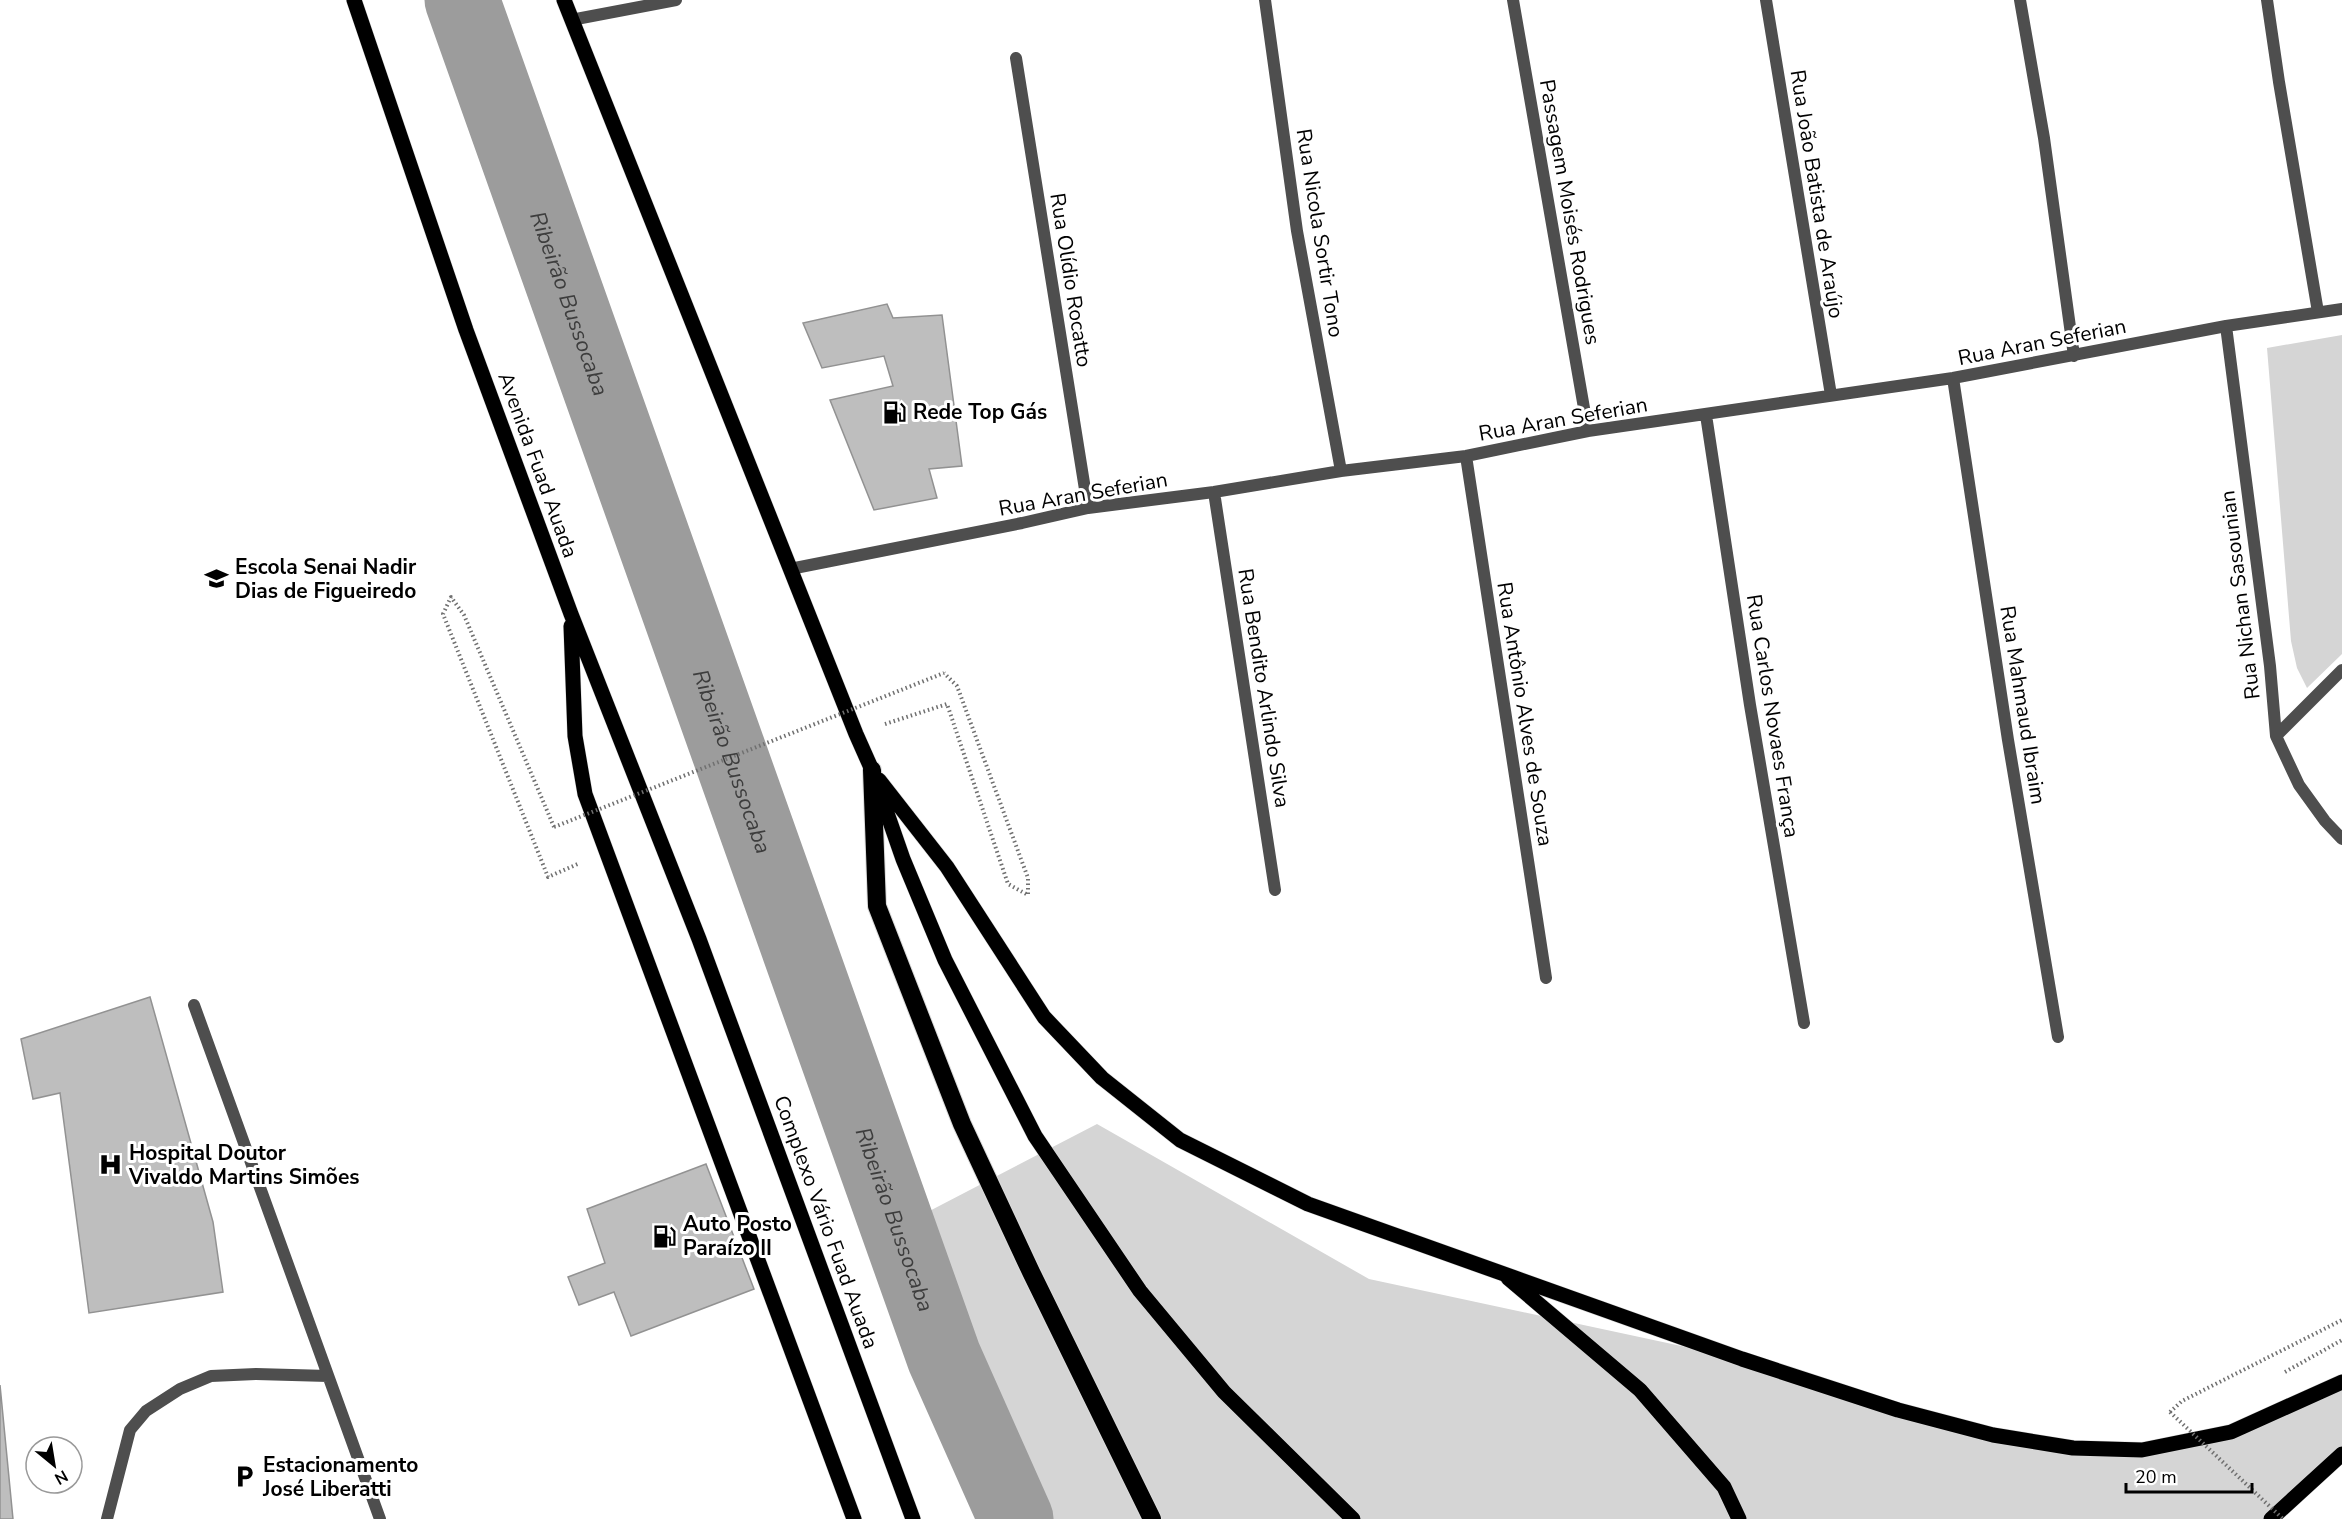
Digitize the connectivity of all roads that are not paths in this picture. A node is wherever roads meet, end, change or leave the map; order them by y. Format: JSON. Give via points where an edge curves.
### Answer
{"nodes":[{"id":1,"x":354,"y":0,"type":"edge"},
{"id":2,"x":564,"y":0,"type":"edge"},
{"id":3,"x":676,"y":0,"type":"edge"},
{"id":4,"x":1265,"y":0,"type":"edge"},
{"id":5,"x":1513,"y":0,"type":"edge"},
{"id":6,"x":1766,"y":0,"type":"edge"},
{"id":7,"x":2020,"y":0,"type":"edge"},
{"id":8,"x":2267,"y":0,"type":"edge"},
{"id":9,"x":571,"y":20,"type":"junction"},
{"id":10,"x":1016,"y":58,"type":"dead end"},
{"id":11,"x":2342,"y":309,"type":"edge"},
{"id":12,"x":2318,"y":312,"type":"junction"},
{"id":13,"x":2226,"y":326,"type":"junction"},
{"id":14,"x":2074,"y":356,"type":"junction"},
{"id":15,"x":1953,"y":378,"type":"junction"},
{"id":16,"x":1831,"y":395,"type":"junction"},
{"id":17,"x":1706,"y":415,"type":"junction"},
{"id":18,"x":1588,"y":432,"type":"junction"},
{"id":19,"x":1466,"y":456,"type":"junction"},
{"id":20,"x":1341,"y":471,"type":"junction"},
{"id":21,"x":1214,"y":492,"type":"junction"},
{"id":22,"x":1088,"y":508,"type":"junction"},
{"id":23,"x":790,"y":568,"type":"junction"},
{"id":24,"x":571,"y":614,"type":"junction"},
{"id":25,"x":2342,"y":670,"type":"edge"},
{"id":26,"x":2276,"y":736,"type":"junction"},
{"id":27,"x":872,"y":770,"type":"junction"},
{"id":28,"x":2342,"y":839,"type":"edge"},
{"id":29,"x":1275,"y":890,"type":"dead end"},
{"id":30,"x":699,"y":939,"type":"joint"},
{"id":31,"x":1546,"y":978,"type":"dead end"},
{"id":32,"x":194,"y":1005,"type":"dead end"},
{"id":33,"x":1804,"y":1023,"type":"dead end"},
{"id":34,"x":2058,"y":1037,"type":"dead end"},
{"id":35,"x":1499,"y":1271,"type":"junction"},
{"id":36,"x":328,"y":1376,"type":"junction"},
{"id":37,"x":2342,"y":1383,"type":"edge"},
{"id":38,"x":2342,"y":1454,"type":"edge"},
{"id":39,"x":107,"y":1519,"type":"edge"},
{"id":40,"x":380,"y":1519,"type":"edge"},
{"id":41,"x":854,"y":1519,"type":"edge"},
{"id":42,"x":913,"y":1519,"type":"edge"},
{"id":43,"x":1152,"y":1519,"type":"edge"},
{"id":44,"x":1353,"y":1519,"type":"edge"},
{"id":45,"x":1739,"y":1519,"type":"edge"},
{"id":46,"x":2271,"y":1519,"type":"edge"}],
"edges":[{"from":1,"to":24,"type":"main road","name":"Avenida Fuad Auada","via":[[466,330]]},
{"from":2,"to":9,"type":"main road"},
{"from":3,"to":9,"type":"street"},
{"from":4,"to":20,"type":"street","name":"Rua Nicola Sortir Tono","via":[[1297,231]]},
{"from":5,"to":18,"type":"street","name":"Passagem Moisés Rodrigues"},
{"from":6,"to":16,"type":"street","name":"Rua João Batista de Araújo"},
{"from":7,"to":14,"type":"street","via":[[2044,138]]},
{"from":8,"to":12,"type":"street"},
{"from":9,"to":23,"type":"main road"},
{"from":10,"to":22,"type":"street","name":"Rua Olídio Rocatto"},
{"from":11,"to":12,"type":"street","name":"Rua Aran Seferian"},
{"from":12,"to":13,"type":"street","name":"Rua Aran Seferian"},
{"from":13,"to":14,"type":"street","name":"Rua Aran Seferian"},
{"from":13,"to":26,"type":"street","name":"Rua Nichan Sasounian"},
{"from":14,"to":15,"type":"street","name":"Rua Aran Seferian"},
{"from":15,"to":16,"type":"street","name":"Rua Aran Seferian"},
{"from":15,"to":34,"type":"street","name":"Rua Mahmaud Ibraim"},
{"from":16,"to":17,"type":"street","name":"Rua Aran Seferian"},
{"from":17,"to":18,"type":"street","name":"Rua Aran Seferian"},
{"from":17,"to":33,"type":"street","name":"Rua Carlos Novaes França"},
{"from":18,"to":19,"type":"street","name":"Rua Aran Seferian"},
{"from":19,"to":20,"type":"street","name":"Rua Aran Seferian"},
{"from":19,"to":31,"type":"street","name":"Rua Antônio Alves de Souza"},
{"from":20,"to":21,"type":"street","name":"Rua Aran Seferian"},
{"from":21,"to":22,"type":"street","name":"Rua Aran Seferian"},
{"from":21,"to":29,"type":"street","name":"Rua Bendito Arlindo Silva"},
{"from":22,"to":23,"type":"street","name":"Rua Aran Seferian"},
{"from":23,"to":27,"type":"main road"},
{"from":24,"to":30,"type":"main road","name":"Avenida Fuad Auada"},
{"from":24,"to":41,"type":"main road","via":[[575,736],[585,794]]},
{"from":25,"to":26,"type":"street"},
{"from":26,"to":28,"type":"street","name":"Rua Nichan Sasounian","via":[[2300,785]]},
{"from":27,"to":35,"type":"main road","via":[[947,867],[1044,1017],[1102,1078],[1180,1140],[1308,1204]]},
{"from":27,"to":43,"type":"highway","via":[[877,906],[962,1124]]},
{"from":27,"to":44,"type":"main road","via":[[945,960],[1035,1137],[1140,1291],[1224,1392]]},
{"from":30,"to":42,"type":"main road","name":"Complexo Vário Fuad Auada"},
{"from":32,"to":36,"type":"street"},
{"from":35,"to":37,"type":"main road","via":[[1742,1359],[1898,1410],[1993,1435],[2073,1448],[2142,1450],[2231,1432]]},
{"from":35,"to":45,"type":"main road","via":[[1640,1390],[1724,1487]]},
{"from":36,"to":39,"type":"street","via":[[211,1376],[180,1389],[146,1411],[130,1430]]},
{"from":36,"to":40,"type":"street"},
{"from":38,"to":46,"type":"main road"}]}
